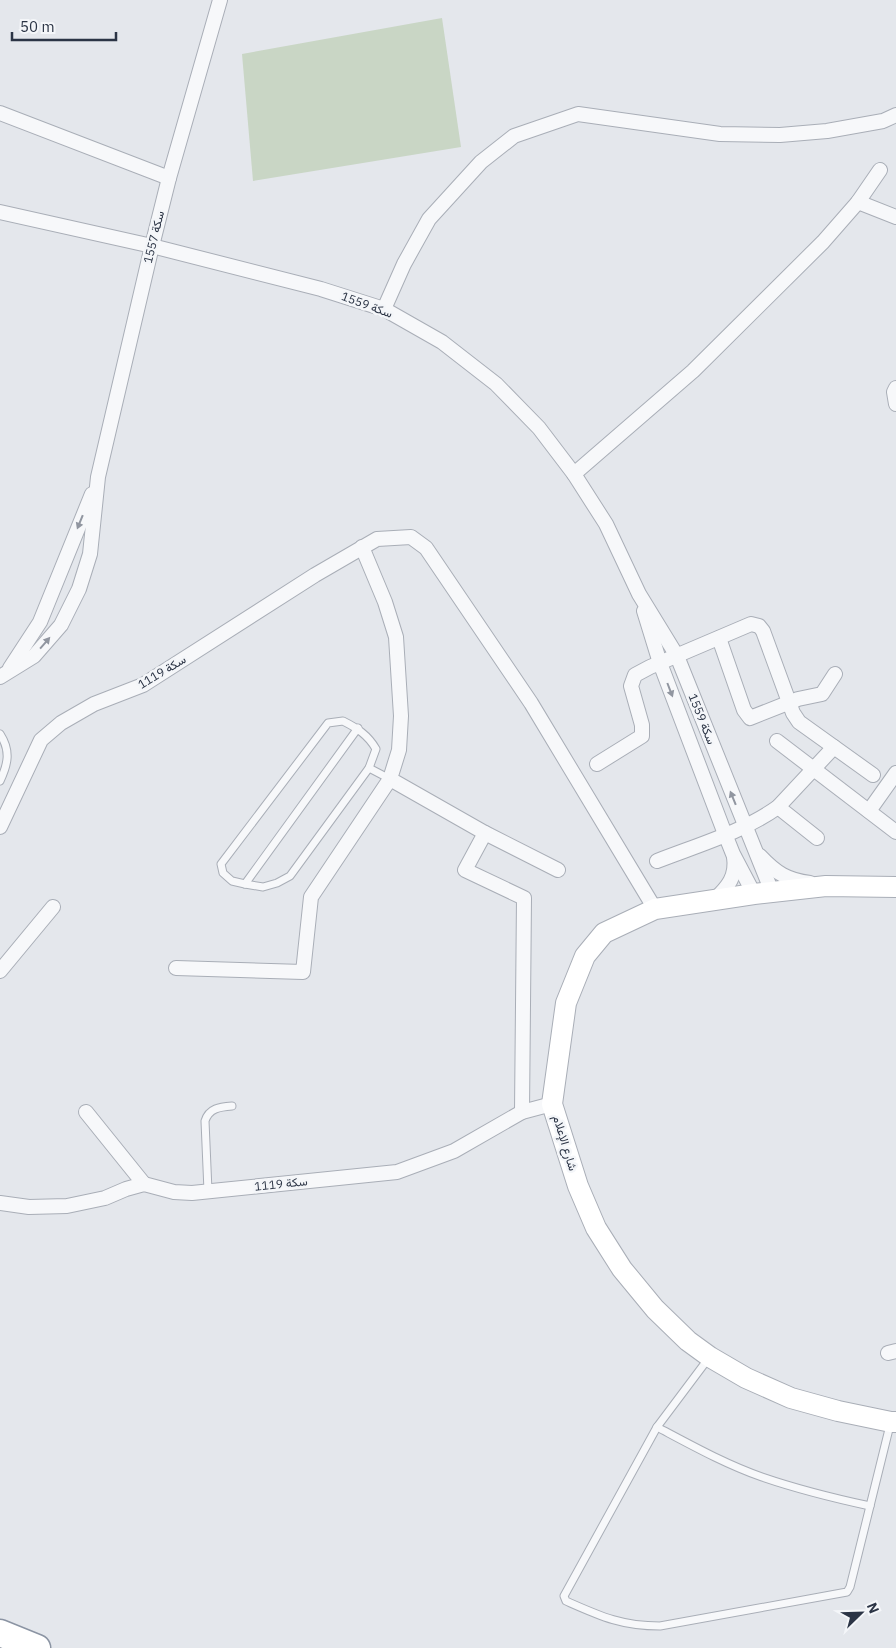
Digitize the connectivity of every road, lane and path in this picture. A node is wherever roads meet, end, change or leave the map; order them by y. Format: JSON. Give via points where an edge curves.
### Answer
{"nodes":[{"id":1,"x":220,"y":0,"type":"edge"},
{"id":2,"x":0,"y":113,"type":"edge"},
{"id":3,"x":896,"y":115,"type":"edge"},
{"id":4,"x":880,"y":170,"type":"dead end"},
{"id":5,"x":169,"y":178,"type":"junction"},
{"id":6,"x":858,"y":202,"type":"junction"},
{"id":7,"x":0,"y":212,"type":"edge"},
{"id":8,"x":896,"y":217,"type":"edge"},
{"id":9,"x":152,"y":246,"type":"junction"},
{"id":10,"x":384,"y":308,"type":"junction"},
{"id":11,"x":896,"y":388,"type":"edge"},
{"id":12,"x":896,"y":404,"type":"edge"},
{"id":13,"x":574,"y":474,"type":"junction"},
{"id":14,"x":98,"y":477,"type":"junction"},
{"id":15,"x":362,"y":547,"type":"junction"},
{"id":16,"x":65,"y":559,"type":"junction"},
{"id":17,"x":87,"y":564,"type":"junction"},
{"id":18,"x":52,"y":590,"type":"junction"},
{"id":19,"x":639,"y":594,"type":"junction"},
{"id":20,"x":75,"y":598,"type":"junction"},
{"id":21,"x":718,"y":638,"type":"junction"},
{"id":22,"x":677,"y":656,"type":"junction"},
{"id":23,"x":660,"y":663,"type":"junction"},
{"id":24,"x":835,"y":674,"type":"dead end"},
{"id":25,"x":3,"y":675,"type":"edge"},
{"id":26,"x":790,"y":702,"type":"junction"},
{"id":27,"x":358,"y":728,"type":"junction"},
{"id":28,"x":0,"y":734,"type":"edge"},
{"id":29,"x":778,"y":741,"type":"dead end"},
{"id":30,"x":834,"y":747,"type":"junction"},
{"id":31,"x":597,"y":764,"type":"dead end"},
{"id":32,"x":369,"y":768,"type":"junction"},
{"id":33,"x":813,"y":769,"type":"junction"},
{"id":34,"x":896,"y":773,"type":"edge"},
{"id":35,"x":873,"y":775,"type":"dead end"},
{"id":36,"x":390,"y":779,"type":"junction"},
{"id":37,"x":0,"y":781,"type":"edge"},
{"id":38,"x":778,"y":806,"type":"junction"},
{"id":39,"x":869,"y":811,"type":"junction"},
{"id":40,"x":744,"y":826,"type":"junction"},
{"id":41,"x":0,"y":827,"type":"edge"},
{"id":42,"x":896,"y":832,"type":"edge"},
{"id":43,"x":484,"y":833,"type":"junction"},
{"id":44,"x":725,"y":834,"type":"junction"},
{"id":45,"x":817,"y":838,"type":"dead end"},
{"id":46,"x":755,"y":850,"type":"junction"},
{"id":47,"x":733,"y":854,"type":"junction"},
{"id":48,"x":657,"y":861,"type":"dead end"},
{"id":49,"x":558,"y":870,"type":"dead end"},
{"id":50,"x":245,"y":884,"type":"junction"},
{"id":51,"x":826,"y":886,"type":"junction"},
{"id":52,"x":896,"y":887,"type":"edge"},
{"id":53,"x":763,"y":893,"type":"junction"},
{"id":54,"x":713,"y":901,"type":"junction"},
{"id":55,"x":53,"y":907,"type":"dead end"},
{"id":56,"x":655,"y":910,"type":"junction"},
{"id":57,"x":176,"y":968,"type":"dead end"},
{"id":58,"x":0,"y":971,"type":"edge"},
{"id":59,"x":552,"y":1104,"type":"junction"},
{"id":60,"x":232,"y":1106,"type":"dead end"},
{"id":61,"x":86,"y":1112,"type":"dead end"},
{"id":62,"x":522,"y":1112,"type":"junction"},
{"id":63,"x":144,"y":1184,"type":"junction"},
{"id":64,"x":208,"y":1191,"type":"junction"},
{"id":65,"x":0,"y":1203,"type":"edge"},
{"id":66,"x":710,"y":1357,"type":"junction"},
{"id":67,"x":893,"y":1422,"type":"edge"},
{"id":68,"x":657,"y":1427,"type":"junction"},
{"id":69,"x":870,"y":1506,"type":"junction"},
{"id":70,"x":0,"y":1633,"type":"edge"},
{"id":71,"x":37,"y":1648,"type":"edge"}],
"edges":[{"from":1,"to":5,"type":"street","name":"سكة 1557"},
{"from":2,"to":5,"type":"street"},
{"from":3,"to":10,"type":"street","via":[[883,121],[827,131],[780,135],[720,134],[578,114],[514,136],[480,162],[429,219]]},
{"from":4,"to":6,"type":"street"},
{"from":5,"to":9,"type":"street","name":"سكة 1557"},
{"from":6,"to":8,"type":"street"},
{"from":6,"to":13,"type":"street","via":[[824,242],[693,371]]},
{"from":7,"to":9,"type":"street","name":"سكة 1559"},
{"from":9,"to":10,"type":"street","name":"سكة 1559","via":[[321,288]]},
{"from":9,"to":14,"type":"street","name":"سكة 1557"},
{"from":10,"to":13,"type":"street","name":"سكة 1559","via":[[442,342],[496,384],[539,428]]},
{"from":11,"to":12,"type":"street"},
{"from":13,"to":19,"type":"street","name":"سكة 1559","via":[[606,524]]},
{"from":14,"to":16,"type":"street","name":"سكة 1557","one_way":true},
{"from":14,"to":17,"type":"street","name":"سكة 1557"},
{"from":15,"to":36,"type":"street","via":[[396,637],[401,716],[399,750]]},
{"from":15,"to":41,"type":"street","name":"سكة 1119","via":[[143,685],[94,704],[61,723],[41,740]]},
{"from":15,"to":56,"type":"street","name":"سكة 1119","via":[[377,539],[410,537],[426,548],[531,702]]},
{"from":16,"to":17,"type":"street"},
{"from":16,"to":18,"type":"street","name":"سكة 1557"},
{"from":17,"to":20,"type":"street","name":"سكة 1557"},
{"from":18,"to":20,"type":"street"},
{"from":18,"to":25,"type":"street","name":"سكة 1557","via":[[40,622]]},
{"from":19,"to":22,"type":"street","name":"سكة 1559"},
{"from":19,"to":23,"type":"street","name":"سكة 1559"},
{"from":25,"to":20,"type":"street","name":"سكة 1557","one_way":true,"via":[[34,656],[60,625]]},
{"from":21,"to":22,"type":"street"},
{"from":21,"to":26,"type":"street","via":[[751,624],[759,626]]},
{"from":21,"to":26,"type":"street","via":[[744,710],[750,718]]},
{"from":22,"to":23,"type":"street"},
{"from":40,"to":22,"type":"street","name":"سكة 1559","one_way":true},
{"from":23,"to":31,"type":"street","via":[[635,675],[631,686],[642,736]]},
{"from":23,"to":44,"type":"street","name":"سكة 1559","one_way":true},
{"from":24,"to":26,"type":"street","via":[[822,694]]},
{"from":26,"to":30,"type":"street","via":[[799,722]]},
{"from":27,"to":32,"type":"lane","via":[[376,749]]},
{"from":27,"to":50,"type":"lane"},
{"from":27,"to":50,"type":"lane","via":[[343,721],[328,723],[221,864],[223,873],[232,881]]},
{"from":28,"to":37,"type":"lane","via":[[7,747],[8,759]]},
{"from":29,"to":33,"type":"street"},
{"from":30,"to":33,"type":"street"},
{"from":30,"to":35,"type":"street"},
{"from":32,"to":36,"type":"lane"},
{"from":32,"to":50,"type":"lane","via":[[290,876],[264,887]]},
{"from":33,"to":38,"type":"street"},
{"from":33,"to":39,"type":"street"},
{"from":34,"to":39,"type":"street"},
{"from":36,"to":43,"type":"street"},
{"from":36,"to":57,"type":"street","via":[[310,897],[303,972]]},
{"from":38,"to":40,"type":"street"},
{"from":38,"to":45,"type":"street"},
{"from":39,"to":42,"type":"street"},
{"from":40,"to":44,"type":"street"},
{"from":40,"to":46,"type":"street","name":"سكة 1559"},
{"from":43,"to":49,"type":"street"},
{"from":43,"to":62,"type":"street","via":[[465,870],[524,898]]},
{"from":44,"to":47,"type":"street","name":"سكة 1559"},
{"from":44,"to":48,"type":"street"},
{"from":46,"to":51,"type":"street","name":"سكة 1559","via":[[788,879]]},
{"from":46,"to":53,"type":"street","name":"سكة 1559"},
{"from":47,"to":53,"type":"street","name":"سكة 1559"},
{"from":47,"to":54,"type":"street","name":"سكة 1559","via":[[735,867],[732,879]]},
{"from":51,"to":52,"type":"main road","name":"شارع الإعلام"},
{"from":51,"to":53,"type":"main road","name":"شارع الإعلام"},
{"from":53,"to":54,"type":"main road","name":"شارع الإعلام"},
{"from":54,"to":56,"type":"main road","name":"شارع الإعلام"},
{"from":55,"to":58,"type":"street"},
{"from":56,"to":59,"type":"main road","name":"شارع الإعلام","via":[[604,933],[585,956],[566,1003]]},
{"from":59,"to":62,"type":"street","name":"سكة 1119"},
{"from":59,"to":66,"type":"main road","name":"شارع الإعلام","via":[[578,1186],[596,1228],[622,1269],[655,1310]]},
{"from":60,"to":64,"type":"lane","via":[[216,1108],[206,1117]]},
{"from":61,"to":63,"type":"street"},
{"from":62,"to":64,"type":"street","name":"سكة 1119","via":[[454,1151],[397,1172]]},
{"from":63,"to":64,"type":"street","name":"سكة 1119","via":[[174,1192]]},
{"from":63,"to":65,"type":"street","via":[[105,1198],[67,1206],[28,1207]]},
{"from":66,"to":67,"type":"main road","name":"شارع الإعلام","via":[[791,1398]]},
{"from":66,"to":68,"type":"lane"},
{"from":67,"to":69,"type":"lane"},
{"from":68,"to":69,"type":"lane","via":[[760,1476],[814,1494]]},
{"from":68,"to":69,"type":"lane","via":[[563,1598],[612,1621],[660,1626],[847,1592]]},
{"from":70,"to":71,"type":"highway"}]}
